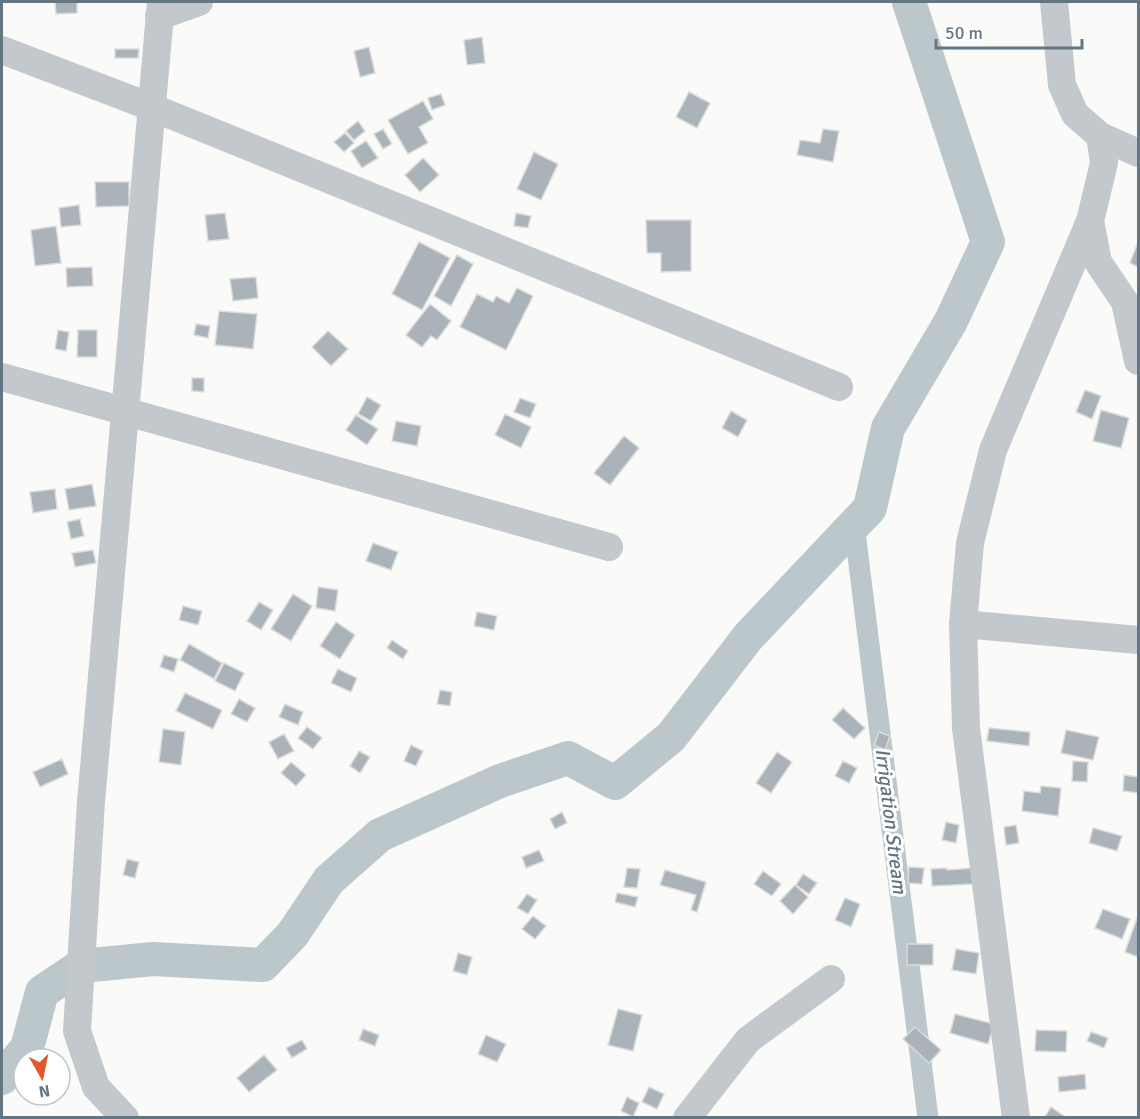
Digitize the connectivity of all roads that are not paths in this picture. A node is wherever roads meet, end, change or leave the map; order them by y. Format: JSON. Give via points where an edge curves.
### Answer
{"nodes":[{"id":1,"x":199,"y":2,"type":"edge"},
{"id":2,"x":1054,"y":2,"type":"edge"},
{"id":3,"x":160,"y":9,"type":"edge"},
{"id":4,"x":2,"y":51,"type":"edge"},
{"id":5,"x":151,"y":107,"type":"junction"},
{"id":6,"x":1100,"y":136,"type":"junction"},
{"id":7,"x":1138,"y":153,"type":"edge"},
{"id":8,"x":1090,"y":221,"type":"junction"},
{"id":9,"x":1132,"y":304,"type":"edge"},
{"id":10,"x":1138,"y":361,"type":"edge"},
{"id":11,"x":2,"y":377,"type":"edge"},
{"id":12,"x":839,"y":387,"type":"dead end"},
{"id":13,"x":125,"y":412,"type":"junction"},
{"id":14,"x":609,"y":547,"type":"dead end"},
{"id":15,"x":963,"y":624,"type":"junction"},
{"id":16,"x":1138,"y":640,"type":"edge"},
{"id":17,"x":831,"y":979,"type":"dead end"},
{"id":18,"x":125,"y":1118,"type":"edge"},
{"id":19,"x":687,"y":1118,"type":"edge"},
{"id":20,"x":1016,"y":1118,"type":"edge"}],
"edges":[{"from":1,"to":3,"type":"street"},
{"from":2,"to":6,"type":"street","via":[[1062,85],[1075,114]]},
{"from":3,"to":5,"type":"street"},
{"from":4,"to":5,"type":"street"},
{"from":5,"to":12,"type":"street"},
{"from":5,"to":13,"type":"street"},
{"from":6,"to":7,"type":"street"},
{"from":6,"to":8,"type":"street","via":[[1104,163]]},
{"from":8,"to":9,"type":"street","via":[[1098,262]]},
{"from":8,"to":15,"type":"street","via":[[993,450],[970,543]]},
{"from":9,"to":10,"type":"street"},
{"from":11,"to":13,"type":"street"},
{"from":13,"to":14,"type":"street"},
{"from":13,"to":18,"type":"street","via":[[91,802],[77,1031],[96,1087]]},
{"from":15,"to":16,"type":"street"},
{"from":15,"to":20,"type":"street","via":[[966,728]]},
{"from":17,"to":19,"type":"street","via":[[748,1040]]}]}
